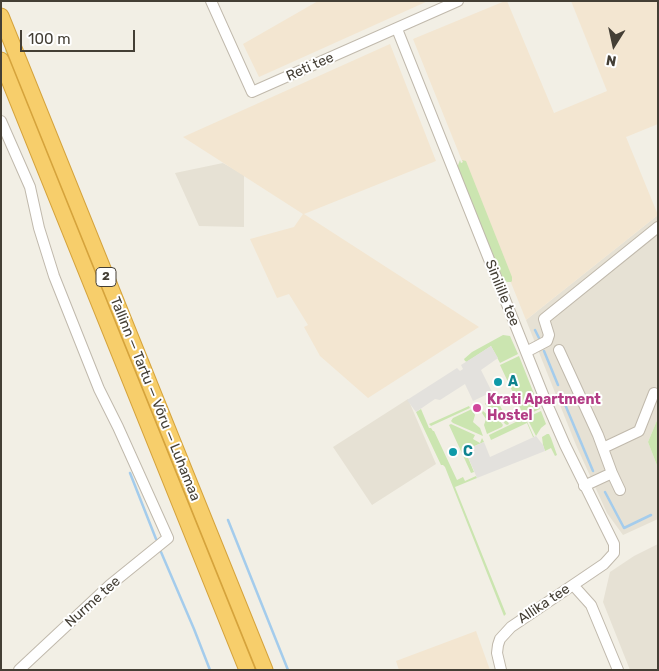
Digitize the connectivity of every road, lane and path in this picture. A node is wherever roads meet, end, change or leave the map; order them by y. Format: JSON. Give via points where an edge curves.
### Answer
{"nodes":[{"id":1,"x":211,"y":1,"type":"edge"},
{"id":2,"x":458,"y":1,"type":"edge"},
{"id":3,"x":1,"y":16,"type":"edge"},
{"id":4,"x":397,"y":29,"type":"junction"},
{"id":5,"x":1,"y":60,"type":"edge"},
{"id":6,"x":1,"y":80,"type":"edge"},
{"id":7,"x":1,"y":121,"type":"edge"},
{"id":8,"x":29,"y":129,"type":"junction"},
{"id":9,"x":658,"y":227,"type":"edge"},
{"id":10,"x":559,"y":350,"type":"dead end"},
{"id":11,"x":526,"y":352,"type":"junction"},
{"id":12,"x":654,"y":393,"type":"dead end"},
{"id":13,"x":603,"y":448,"type":"junction"},
{"id":14,"x":612,"y":473,"type":"junction"},
{"id":15,"x":584,"y":486,"type":"junction"},
{"id":16,"x":620,"y":490,"type":"dead end"},
{"id":17,"x":614,"y":553,"type":"joint"},
{"id":18,"x":572,"y":585,"type":"junction"},
{"id":19,"x":19,"y":670,"type":"edge"},
{"id":20,"x":247,"y":670,"type":"edge"},
{"id":21,"x":264,"y":670,"type":"edge"},
{"id":22,"x":501,"y":670,"type":"edge"},
{"id":23,"x":618,"y":670,"type":"edge"}],
"edges":[{"from":1,"to":4,"type":"street","name":"Reti tee","via":[[252,92]]},
{"from":2,"to":4,"type":"street","name":"Reti tee"},
{"from":3,"to":21,"type":"highway","name":"Tallinn — Tartu — Võru — Luhamaa","number":"2"},
{"from":4,"to":11,"type":"street","name":"Sinilille tee"},
{"from":5,"to":8,"type":"highway","name":"Tallinn — Tartu — Võru — Luhamaa","number":"2"},
{"from":6,"to":8,"type":"highway","via":[[15,111]]},
{"from":7,"to":19,"type":"street","name":"Nurme tee","via":[[30,187],[54,276],[99,389],[168,538],[110,585]]},
{"from":8,"to":20,"type":"highway","name":"Tallinn — Tartu — Võru — Luhamaa","number":"2"},
{"from":9,"to":11,"type":"street","via":[[544,318],[549,334],[547,341]]},
{"from":10,"to":13,"type":"street"},
{"from":11,"to":15,"type":"street","name":"Sinilille tee"},
{"from":12,"to":13,"type":"street","via":[[639,431]]},
{"from":13,"to":14,"type":"street"},
{"from":14,"to":15,"type":"street"},
{"from":14,"to":16,"type":"street"},
{"from":15,"to":17,"type":"street","name":"Sinilille tee","via":[[611,535]]},
{"from":17,"to":18,"type":"street","name":"Allika tee","via":[[604,564]]},
{"from":18,"to":22,"type":"street","name":"Allika tee","via":[[510,627],[498,645]]},
{"from":18,"to":23,"type":"street","via":[[591,605]]}]}
